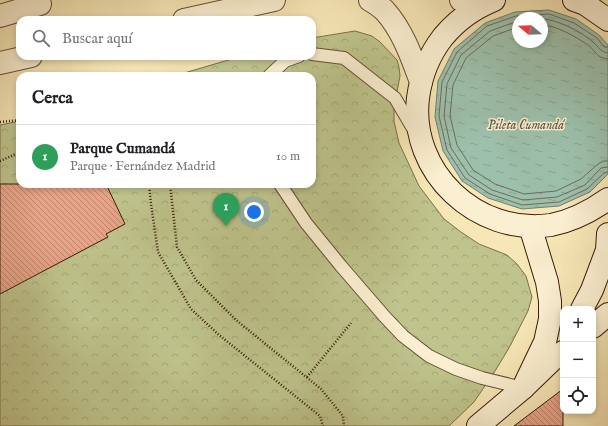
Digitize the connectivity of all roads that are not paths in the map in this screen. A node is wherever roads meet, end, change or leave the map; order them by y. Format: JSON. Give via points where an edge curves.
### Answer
{"nodes":[{"id":1,"x":254,"y":0,"type":"edge"},
{"id":2,"x":274,"y":0,"type":"edge"},
{"id":3,"x":370,"y":0,"type":"edge"},
{"id":4,"x":574,"y":0,"type":"edge"},
{"id":5,"x":604,"y":0,"type":"edge"},
{"id":6,"x":478,"y":2,"type":"edge"},
{"id":7,"x":40,"y":4,"type":"dead end"},
{"id":8,"x":231,"y":9,"type":"junction"},
{"id":9,"x":608,"y":10,"type":"edge"},
{"id":10,"x":0,"y":16,"type":"edge"},
{"id":11,"x":201,"y":16,"type":"edge"},
{"id":12,"x":608,"y":20,"type":"edge"},
{"id":13,"x":316,"y":54,"type":"edge"},
{"id":14,"x":16,"y":59,"type":"edge"},
{"id":15,"x":288,"y":60,"type":"edge"},
{"id":16,"x":0,"y":63,"type":"edge"},
{"id":17,"x":273,"y":72,"type":"edge"},
{"id":18,"x":421,"y":82,"type":"junction"},
{"id":19,"x":424,"y":148,"type":"junction"},
{"id":20,"x":283,"y":188,"type":"edge"},
{"id":21,"x":608,"y":199,"type":"edge"},
{"id":22,"x":608,"y":222,"type":"edge"},
{"id":23,"x":530,"y":226,"type":"junction"},
{"id":24,"x":608,"y":234,"type":"edge"},
{"id":25,"x":584,"y":306,"type":"edge"},
{"id":26,"x":608,"y":314,"type":"edge"},
{"id":27,"x":596,"y":324,"type":"edge"},
{"id":28,"x":557,"y":356,"type":"edge"},
{"id":29,"x":523,"y":388,"type":"junction"},
{"id":30,"x":478,"y":426,"type":"edge"}],
"edges":[{"from":1,"to":8,"type":"main road"},
{"from":2,"to":8,"type":"main road"},
{"from":3,"to":18,"type":"main road","via":[[385,11],[395,24],[412,56]]},
{"from":4,"to":12,"type":"main road","via":[[585,4]]},
{"from":5,"to":9,"type":"main road"},
{"from":6,"to":18,"type":"main road","via":[[439,42],[428,61]]},
{"from":7,"to":10,"type":"main road"},
{"from":8,"to":11,"type":"main road"},
{"from":13,"to":19,"type":"lane","via":[[344,58],[395,98]]},
{"from":14,"to":16,"type":"main road"},
{"from":15,"to":17,"type":"lane"},
{"from":18,"to":19,"type":"main road","via":[[418,115]]},
{"from":19,"to":23,"type":"main road","via":[[442,181],[470,207],[499,221]]},
{"from":20,"to":29,"type":"lane","via":[[331,254],[404,336],[429,356],[456,369]]},
{"from":21,"to":22,"type":"main road"},
{"from":21,"to":23,"type":"main road","via":[[586,213],[568,220],[550,225]]},
{"from":23,"to":29,"type":"main road","via":[[547,282],[550,319],[545,342]]},
{"from":24,"to":25,"type":"main road","via":[[607,250]]},
{"from":26,"to":27,"type":"main road"},
{"from":28,"to":29,"type":"main road"},
{"from":29,"to":30,"type":"main road"}]}
